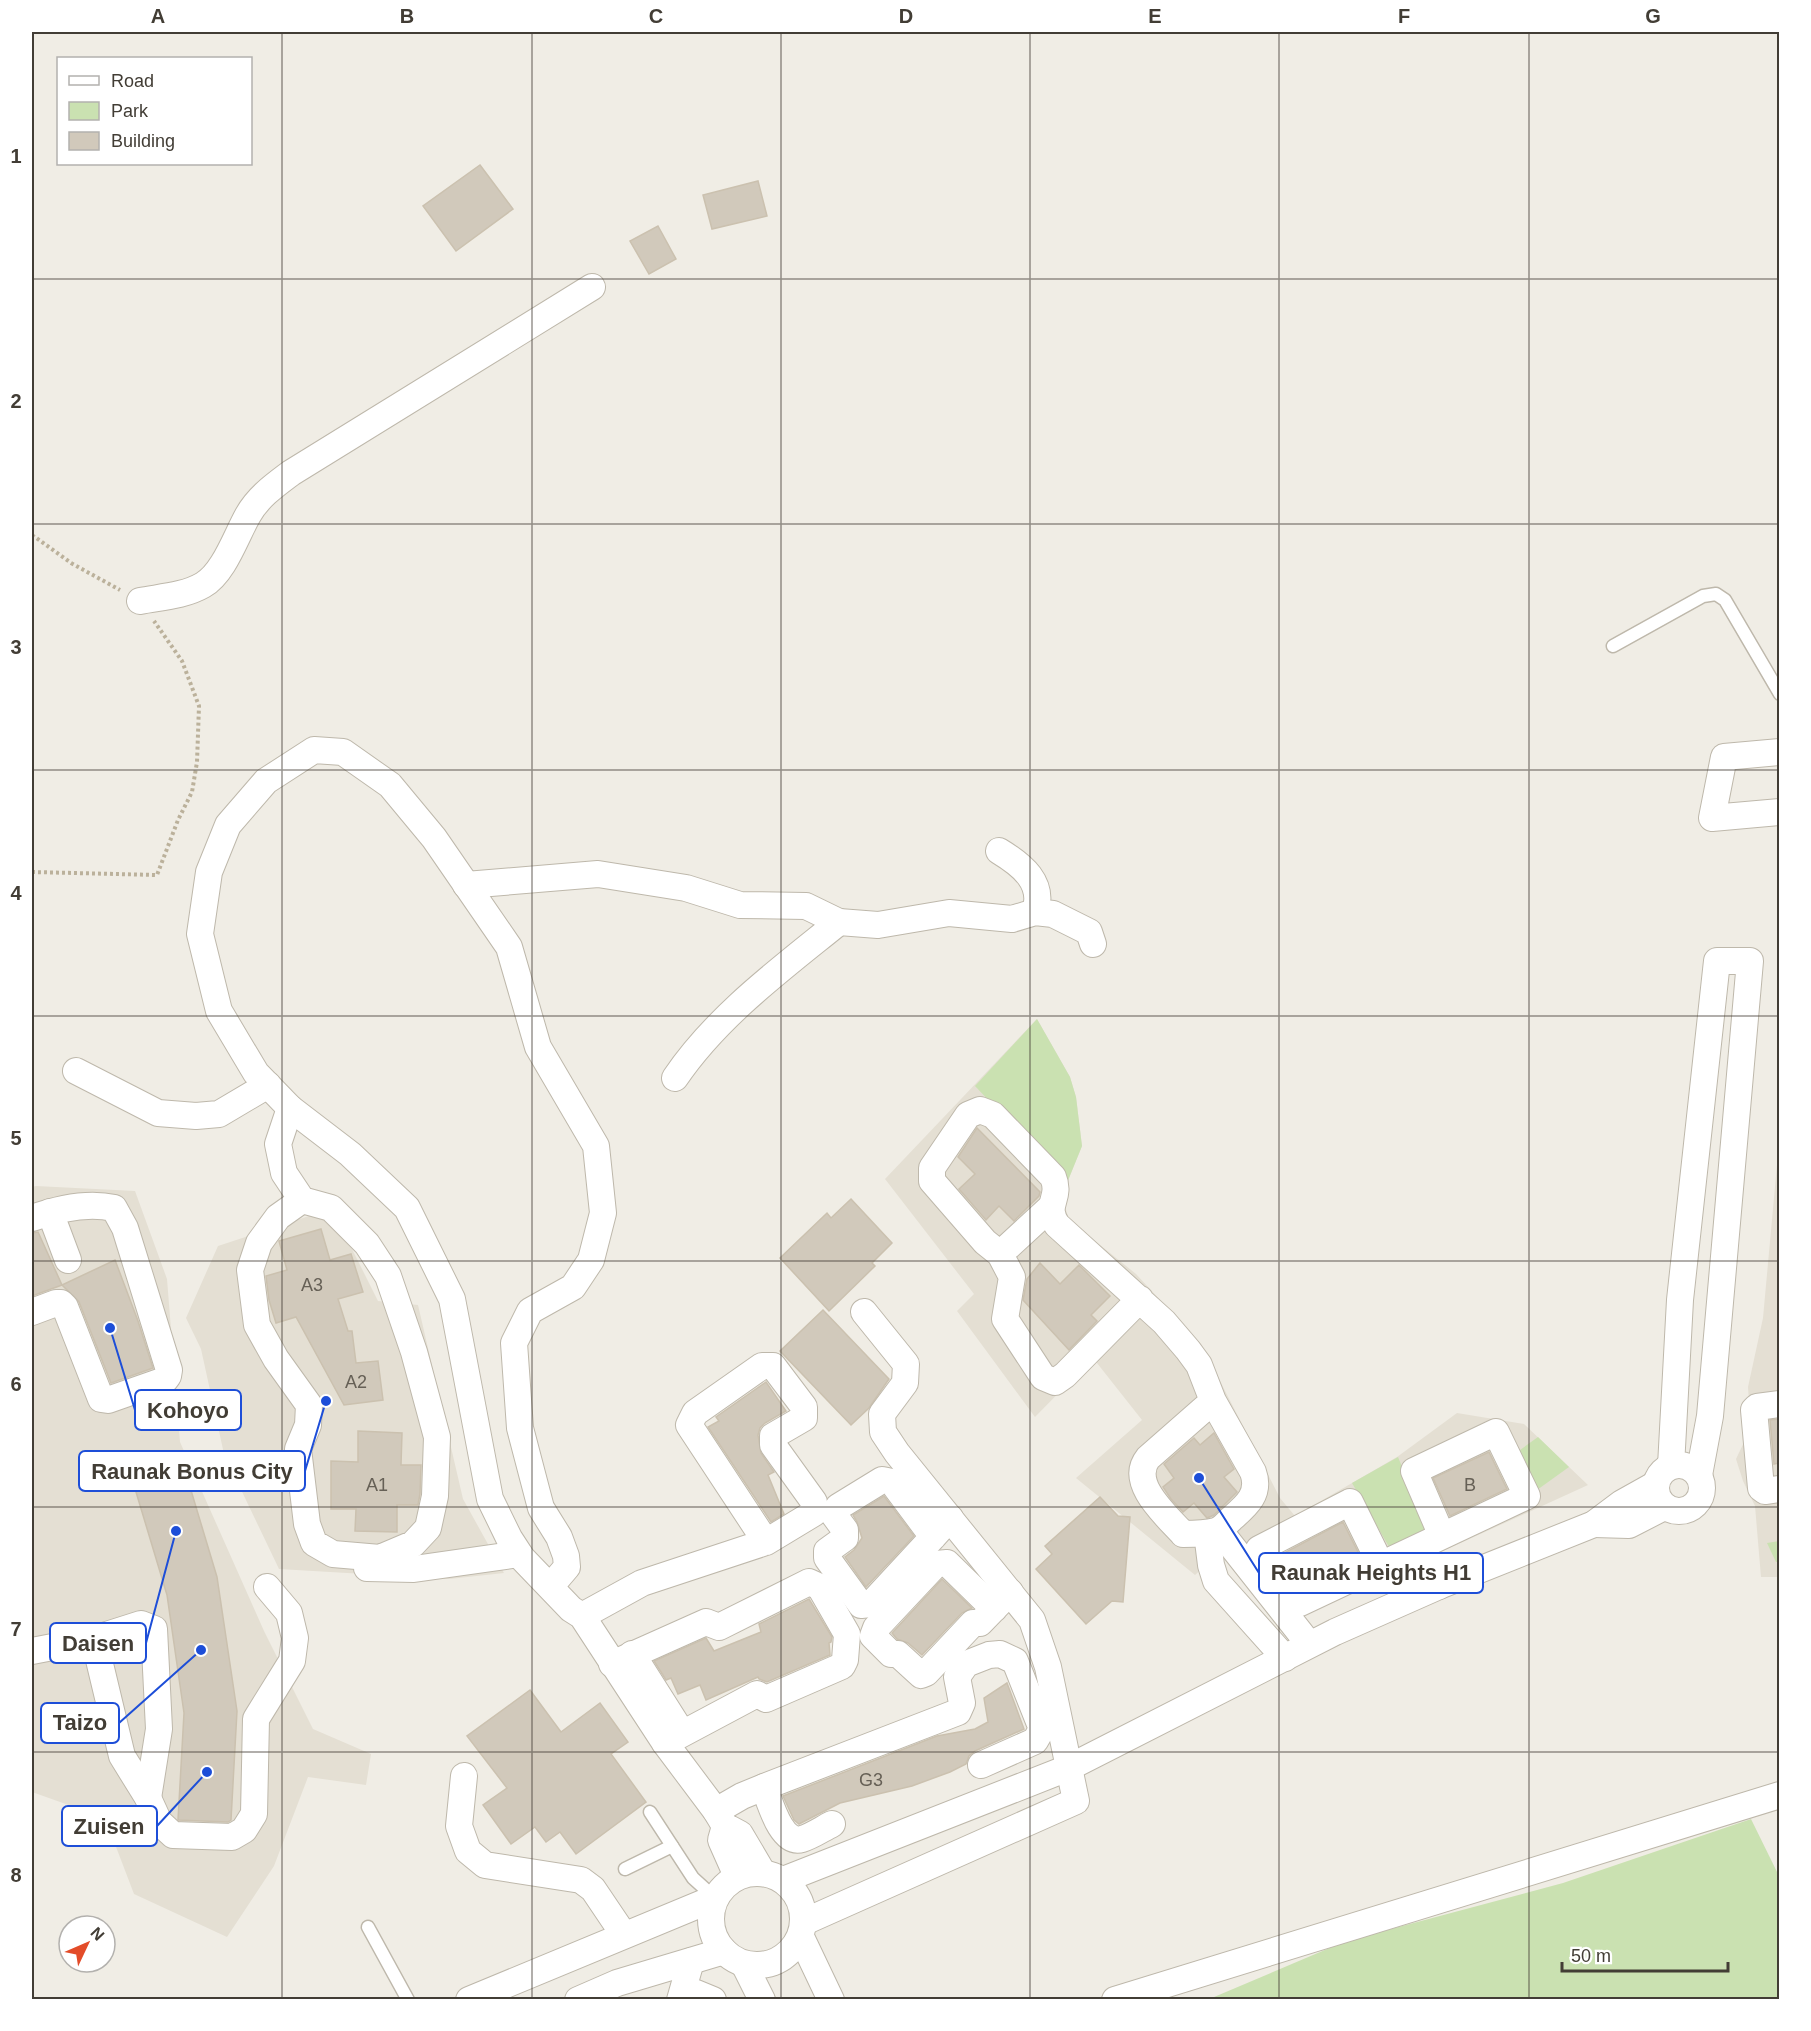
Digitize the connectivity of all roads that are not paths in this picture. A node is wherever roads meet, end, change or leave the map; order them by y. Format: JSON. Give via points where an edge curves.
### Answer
{"nodes":[{"id":1,"x":592,"y":287,"type":"dead end"},
{"id":2,"x":140,"y":601,"type":"road end"},
{"id":3,"x":1613,"y":646,"type":"dead end"},
{"id":4,"x":1779,"y":694,"type":"edge"},
{"id":5,"x":1779,"y":752,"type":"edge"},
{"id":6,"x":1779,"y":812,"type":"edge"},
{"id":7,"x":999,"y":851,"type":"dead end"},
{"id":8,"x":466,"y":885,"type":"junction"},
{"id":9,"x":1035,"y":912,"type":"junction"},
{"id":10,"x":839,"y":922,"type":"junction"},
{"id":11,"x":1093,"y":944,"type":"dead end"},
{"id":12,"x":76,"y":1071,"type":"dead end"},
{"id":13,"x":675,"y":1078,"type":"dead end"},
{"id":14,"x":268,"y":1085,"type":"junction"},
{"id":15,"x":290,"y":1108,"type":"junction"},
{"id":16,"x":302,"y":1200,"type":"junction"},
{"id":17,"x":1051,"y":1207,"type":"junction"},
{"id":18,"x":41,"y":1215,"type":"edge"},
{"id":19,"x":1000,"y":1254,"type":"junction"},
{"id":20,"x":68,"y":1260,"type":"dead end"},
{"id":21,"x":1140,"y":1299,"type":"junction"},
{"id":22,"x":32,"y":1312,"type":"edge"},
{"id":23,"x":864,"y":1312,"type":"dead end"},
{"id":24,"x":1213,"y":1401,"type":"junction"},
{"id":25,"x":1779,"y":1404,"type":"edge"},
{"id":26,"x":1699,"y":1475,"type":"junction"},
{"id":27,"x":1664,"y":1486,"type":"junction"},
{"id":28,"x":1779,"y":1489,"type":"edge"},
{"id":29,"x":950,"y":1518,"type":"junction"},
{"id":30,"x":1213,"y":1531,"type":"junction"},
{"id":31,"x":933,"y":1537,"type":"junction"},
{"id":32,"x":766,"y":1542,"type":"junction"},
{"id":33,"x":1431,"y":1542,"type":"junction"},
{"id":34,"x":519,"y":1554,"type":"junction"},
{"id":35,"x":1381,"y":1565,"type":"junction"},
{"id":36,"x":367,"y":1568,"type":"dead end"},
{"id":37,"x":1439,"y":1586,"type":"junction"},
{"id":38,"x":267,"y":1587,"type":"dead end"},
{"id":39,"x":550,"y":1587,"type":"junction"},
{"id":40,"x":1315,"y":1596,"type":"junction"},
{"id":41,"x":1002,"y":1600,"type":"junction"},
{"id":42,"x":582,"y":1616,"type":"junction"},
{"id":43,"x":1335,"y":1632,"type":"junction"},
{"id":44,"x":87,"y":1640,"type":"junction"},
{"id":45,"x":1310,"y":1644,"type":"junction"},
{"id":46,"x":32,"y":1651,"type":"edge"},
{"id":47,"x":1285,"y":1658,"type":"junction"},
{"id":48,"x":622,"y":1659,"type":"junction"},
{"id":49,"x":674,"y":1738,"type":"junction"},
{"id":50,"x":103,"y":1751,"type":"dead end"},
{"id":51,"x":981,"y":1765,"type":"dead end"},
{"id":52,"x":1068,"y":1768,"type":"junction"},
{"id":53,"x":464,"y":1776,"type":"dead end"},
{"id":54,"x":764,"y":1786,"type":"junction"},
{"id":55,"x":1779,"y":1796,"type":"edge"},
{"id":56,"x":148,"y":1797,"type":"junction"},
{"id":57,"x":650,"y":1812,"type":"dead end"},
{"id":58,"x":720,"y":1818,"type":"junction"},
{"id":59,"x":832,"y":1824,"type":"dead end"},
{"id":60,"x":672,"y":1846,"type":"junction"},
{"id":61,"x":625,"y":1869,"type":"dead end"},
{"id":62,"x":737,"y":1876,"type":"junction"},
{"id":63,"x":773,"y":1877,"type":"junction"},
{"id":64,"x":715,"y":1899,"type":"junction"},
{"id":65,"x":368,"y":1927,"type":"dead end"},
{"id":66,"x":802,"y":1930,"type":"junction"},
{"id":67,"x":624,"y":1935,"type":"junction"},
{"id":68,"x":734,"y":1957,"type":"junction"},
{"id":69,"x":691,"y":1960,"type":"junction"},
{"id":70,"x":681,"y":1996,"type":"edge"},
{"id":71,"x":408,"y":2000,"type":"edge"},
{"id":72,"x":469,"y":2000,"type":"edge"},
{"id":73,"x":578,"y":2000,"type":"edge"},
{"id":74,"x":713,"y":2000,"type":"edge"},
{"id":75,"x":762,"y":2000,"type":"edge"},
{"id":76,"x":831,"y":2000,"type":"edge"},
{"id":77,"x":1115,"y":2000,"type":"edge"}],
"edges":[{"from":1,"to":2,"type":"street","via":[[269,489],[249,513],[221,566],[205,584],[187,592]]},
{"from":3,"to":4,"type":"lane","via":[[1703,596],[1716,594],[1725,600]]},
{"from":5,"to":6,"type":"street","via":[[1724,757],[1712,818]]},
{"from":7,"to":9,"type":"street","via":[[1020,863],[1033,882],[1039,900]]},
{"from":8,"to":10,"type":"street","via":[[598,874],[686,888],[740,905],[806,906]]},
{"from":8,"to":14,"type":"street","via":[[390,785],[343,752],[314,750],[267,781],[228,825],[209,872],[201,934],[219,1011],[256,1073]]},
{"from":8,"to":39,"type":"street","via":[[509,947],[538,1047],[596,1146],[603,1213],[591,1260],[573,1287],[530,1311],[514,1344],[520,1428],[541,1508],[566,1556],[567,1567]]},
{"from":9,"to":10,"type":"street","via":[[1012,919],[949,913],[878,925]]},
{"from":9,"to":11,"type":"street","via":[[1053,914],[1089,932]]},
{"from":10,"to":13,"type":"street","via":[[755,990],[687,1060]]},
{"from":12,"to":14,"type":"street","via":[[158,1113],[196,1116],[219,1114]]},
{"from":14,"to":15,"type":"street"},
{"from":15,"to":16,"type":"street","via":[[278,1144],[284,1173]]},
{"from":15,"to":34,"type":"street","via":[[350,1154],[407,1208],[452,1299],[490,1499]]},
{"from":16,"to":16,"type":"street","via":[[331,1208],[367,1244],[388,1276],[437,1437],[435,1496],[429,1528],[413,1544],[380,1558],[333,1554],[314,1543],[307,1524],[298,1449],[308,1425],[309,1404],[257,1325],[250,1270],[259,1244],[278,1217]]},
{"from":17,"to":19,"type":"street"},
{"from":17,"to":19,"type":"street","via":[[1056,1193],[1053,1177],[993,1115],[980,1110],[968,1115],[932,1168],[932,1181]]},
{"from":17,"to":21,"type":"street","via":[[1057,1225]]},
{"from":18,"to":20,"type":"street"},
{"from":18,"to":22,"type":"street","via":[[99,1205],[114,1208],[125,1228],[168,1376],[108,1400],[101,1399],[65,1307],[56,1303]]},
{"from":19,"to":21,"type":"street","via":[[1012,1278],[1005,1319],[1048,1380],[1055,1382],[1065,1375]]},
{"from":21,"to":24,"type":"street","via":[[1199,1365]]},
{"from":23,"to":29,"type":"street","via":[[906,1364],[905,1383],[882,1414],[883,1432]]},
{"from":24,"to":30,"type":"street","via":[[1256,1479],[1249,1503]]},
{"from":24,"to":30,"type":"street","via":[[1148,1458],[1142,1470],[1145,1490],[1183,1534]]},
{"from":25,"to":28,"type":"street","via":[[1754,1410],[1761,1488]]},
{"from":26,"to":27,"type":"street","via":[[1687,1466]]},
{"from":26,"to":27,"type":"street","via":[[1703,1489],[1698,1503],[1685,1511],[1677,1512]]},
{"from":26,"to":27,"type":"street","via":[[1710,1416],[1750,961],[1717,961]]},
{"from":27,"to":37,"type":"street","via":[[1622,1503],[1594,1524]]},
{"from":29,"to":31,"type":"street"},
{"from":29,"to":41,"type":"street"},
{"from":30,"to":45,"type":"street"},
{"from":30,"to":47,"type":"street","via":[[1211,1565],[1216,1581]]},
{"from":31,"to":31,"type":"street","via":[[871,1604],[861,1605],[827,1558],[827,1551],[845,1538],[845,1530],[834,1515],[838,1507],[882,1480],[892,1482]]},
{"from":32,"to":32,"type":"street","via":[[689,1425],[694,1413],[762,1365],[773,1366],[804,1407],[804,1418],[773,1436],[773,1445],[814,1502],[814,1513]]},
{"from":32,"to":42,"type":"street","via":[[642,1584]]},
{"from":33,"to":33,"type":"street","via":[[1414,1471],[1496,1432],[1527,1496]]},
{"from":33,"to":35,"type":"street"},
{"from":33,"to":37,"type":"street"},
{"from":34,"to":36,"type":"street","via":[[414,1569]]},
{"from":34,"to":39,"type":"street"},
{"from":35,"to":40,"type":"street"},
{"from":35,"to":40,"type":"street","via":[[1350,1502],[1258,1549],[1300,1603]]},
{"from":37,"to":43,"type":"street"},
{"from":38,"to":56,"type":"street","via":[[289,1613],[295,1638],[292,1661],[256,1719],[254,1814],[244,1830],[232,1837],[173,1835],[159,1822]]},
{"from":39,"to":42,"type":"street"},
{"from":40,"to":43,"type":"street"},
{"from":41,"to":41,"type":"street","via":[[921,1675],[873,1636],[876,1628],[936,1564],[947,1563]]},
{"from":41,"to":52,"type":"street","via":[[1032,1620],[1045,1658]]},
{"from":42,"to":48,"type":"street"},
{"from":43,"to":45,"type":"street"},
{"from":44,"to":46,"type":"street"},
{"from":44,"to":50,"type":"street"},
{"from":44,"to":56,"type":"street","via":[[122,1756]]},
{"from":44,"to":56,"type":"street","via":[[141,1624],[154,1629],[159,1730]]},
{"from":45,"to":47,"type":"street"},
{"from":47,"to":52,"type":"street"},
{"from":48,"to":49,"type":"street"},
{"from":48,"to":49,"type":"street","via":[[706,1622],[719,1627],[809,1582],[820,1587],[847,1634],[846,1660],[842,1666],[766,1699],[757,1694]]},
{"from":49,"to":58,"type":"street"},
{"from":51,"to":54,"type":"street","via":[[1035,1741],[1042,1729],[1015,1661],[1000,1654],[966,1664],[957,1677],[962,1703],[958,1712]]},
{"from":52,"to":63,"type":"street"},
{"from":52,"to":66,"type":"street","via":[[1076,1801]]},
{"from":53,"to":67,"type":"street","via":[[459,1826],[468,1851],[485,1865],[582,1880],[593,1889]]},
{"from":54,"to":58,"type":"street","via":[[742,1796]]},
{"from":54,"to":59,"type":"street","via":[[783,1832],[792,1839],[801,1839]]},
{"from":55,"to":77,"type":"street"},
{"from":57,"to":60,"type":"lane"},
{"from":58,"to":62,"type":"street","via":[[721,1840]]},
{"from":58,"to":63,"type":"street","via":[[740,1834]]},
{"from":60,"to":61,"type":"lane"},
{"from":60,"to":64,"type":"lane","via":[[693,1878]]},
{"from":62,"to":63,"type":"street","via":[[752,1872]]},
{"from":62,"to":64,"type":"street"},
{"from":63,"to":66,"type":"street","via":[[795,1891],[802,1906]]},
{"from":64,"to":67,"type":"street"},
{"from":64,"to":68,"type":"street","via":[[711,1926],[715,1940]]},
{"from":65,"to":71,"type":"lane"},
{"from":66,"to":68,"type":"street","via":[[789,1953],[771,1964],[758,1966]]},
{"from":66,"to":76,"type":"street"},
{"from":67,"to":72,"type":"street"},
{"from":68,"to":69,"type":"street"},
{"from":68,"to":75,"type":"street"},
{"from":69,"to":70,"type":"street"},
{"from":69,"to":73,"type":"street","via":[[617,1983]]},
{"from":70,"to":74,"type":"street","via":[[696,1993]]}]}
